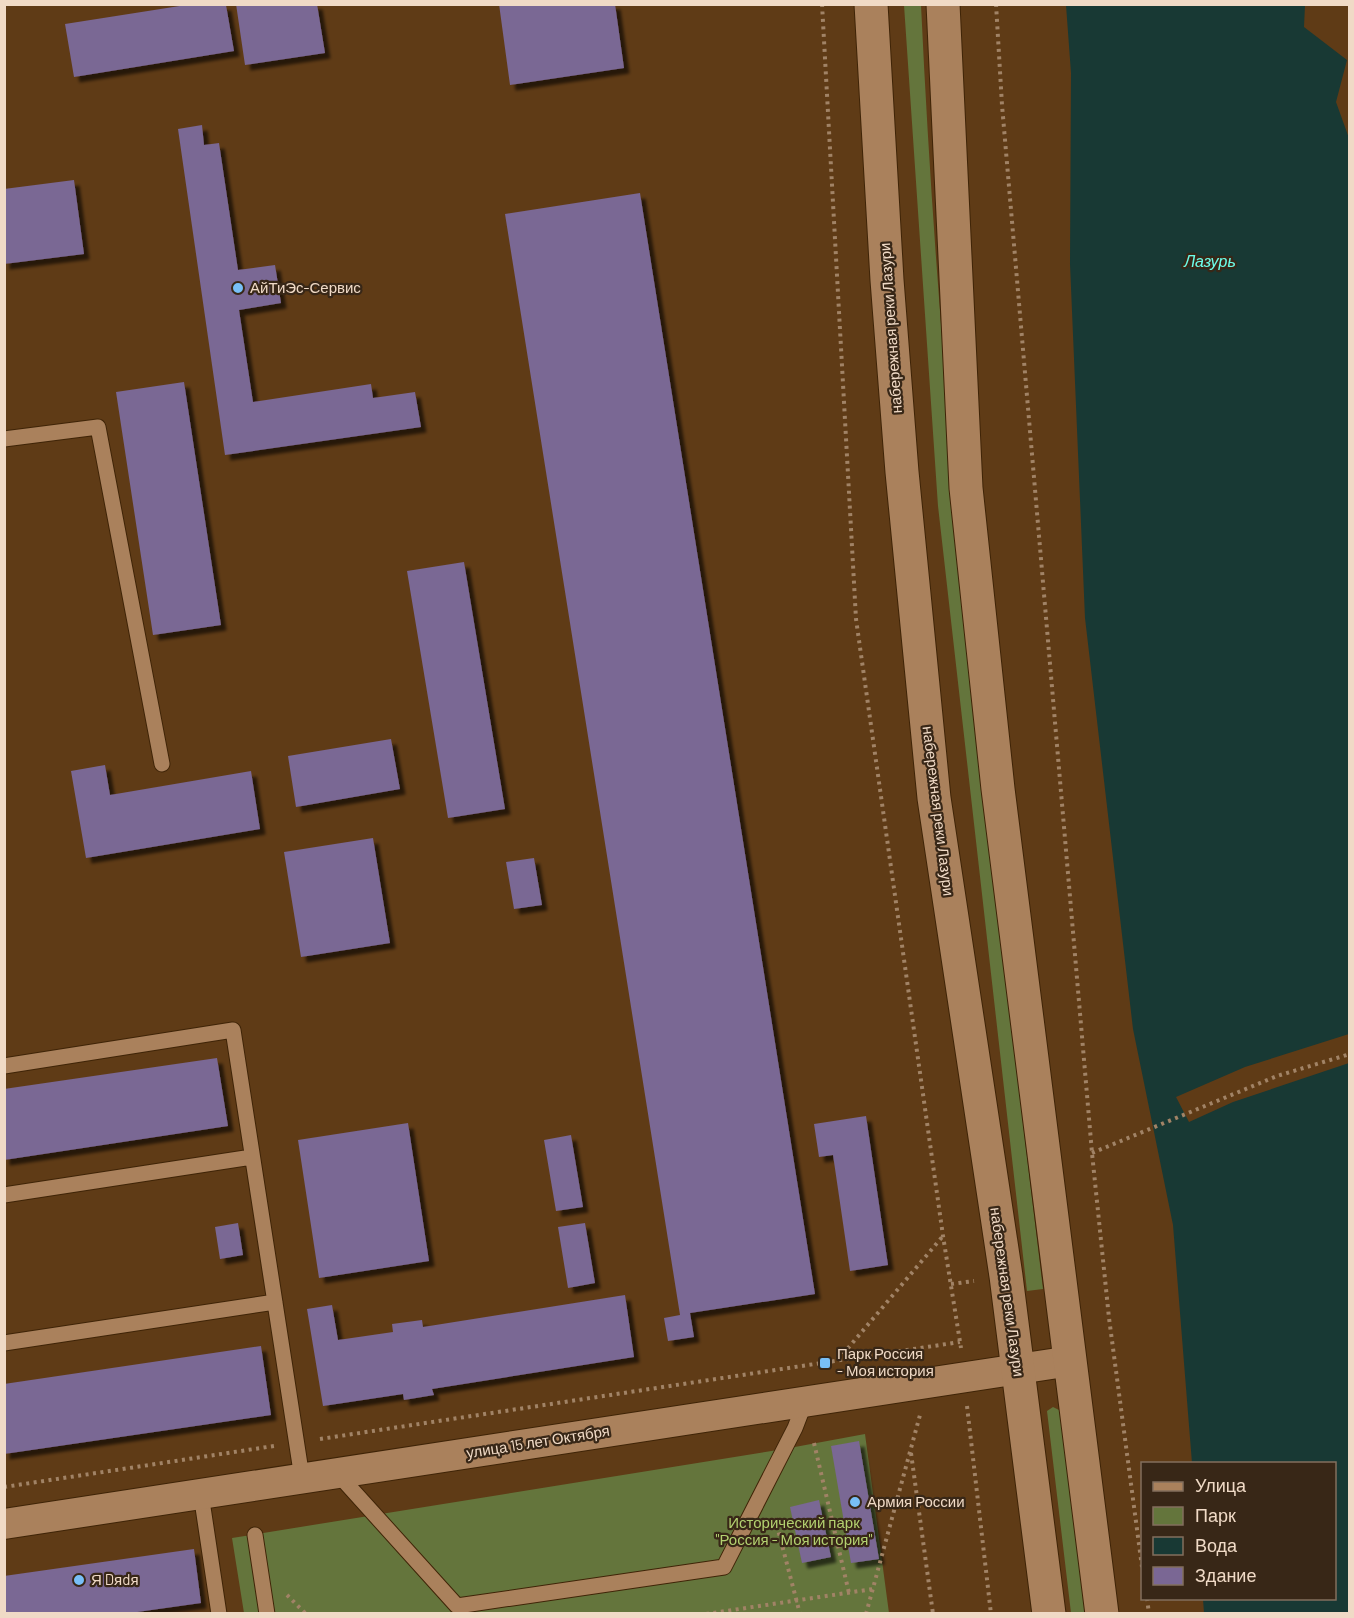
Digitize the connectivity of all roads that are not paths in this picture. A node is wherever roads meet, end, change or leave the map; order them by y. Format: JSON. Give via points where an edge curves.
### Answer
{"nodes":[{"id":1,"x":871,"y":4,"type":"edge"},
{"id":2,"x":943,"y":4,"type":"edge"},
{"id":3,"x":4,"y":439,"type":"edge"},
{"id":4,"x":162,"y":764,"type":"dead end"},
{"id":5,"x":4,"y":1066,"type":"edge"},
{"id":6,"x":252,"y":1157,"type":"junction"},
{"id":7,"x":4,"y":1195,"type":"edge"},
{"id":8,"x":275,"y":1302,"type":"junction"},
{"id":9,"x":4,"y":1343,"type":"edge"},
{"id":10,"x":1071,"y":1360,"type":"junction"},
{"id":11,"x":1018,"y":1369,"type":"junction"},
{"id":12,"x":805,"y":1402,"type":"junction"},
{"id":13,"x":337,"y":1473,"type":"junction"},
{"id":14,"x":302,"y":1478,"type":"junction"},
{"id":15,"x":201,"y":1494,"type":"junction"},
{"id":16,"x":4,"y":1524,"type":"edge"},
{"id":17,"x":255,"y":1535,"type":"dead end"},
{"id":18,"x":219,"y":1614,"type":"edge"},
{"id":19,"x":267,"y":1614,"type":"edge"},
{"id":20,"x":1049,"y":1614,"type":"edge"},
{"id":21,"x":1102,"y":1614,"type":"edge"}],
"edges":[{"from":1,"to":11,"type":"main road","name":"набережная реки Лазури","via":[[901,461],[934,798]]},
{"from":2,"to":10,"type":"main road","via":[[966,488],[998,789]]},
{"from":3,"to":4,"type":"lane","via":[[98,427]]},
{"from":5,"to":6,"type":"lane","via":[[233,1030]]},
{"from":6,"to":7,"type":"lane"},
{"from":6,"to":8,"type":"lane"},
{"from":8,"to":9,"type":"lane"},
{"from":8,"to":14,"type":"lane"},
{"from":10,"to":11,"type":"street","name":"улица 15 лет Октября"},
{"from":10,"to":21,"type":"main road"},
{"from":11,"to":12,"type":"street","name":"улица 15 лет Октября"},
{"from":11,"to":20,"type":"main road","name":"набережная реки Лазури"},
{"from":12,"to":13,"type":"street","name":"улица 15 лет Октября"},
{"from":12,"to":13,"type":"lane","via":[[724,1567],[713,1569],[457,1606]]},
{"from":13,"to":14,"type":"street","name":"улица 15 лет Октября"},
{"from":14,"to":15,"type":"street","name":"улица 15 лет Октября"},
{"from":15,"to":16,"type":"street","name":"улица 15 лет Октября"},
{"from":15,"to":18,"type":"lane"},
{"from":17,"to":19,"type":"lane"}]}
